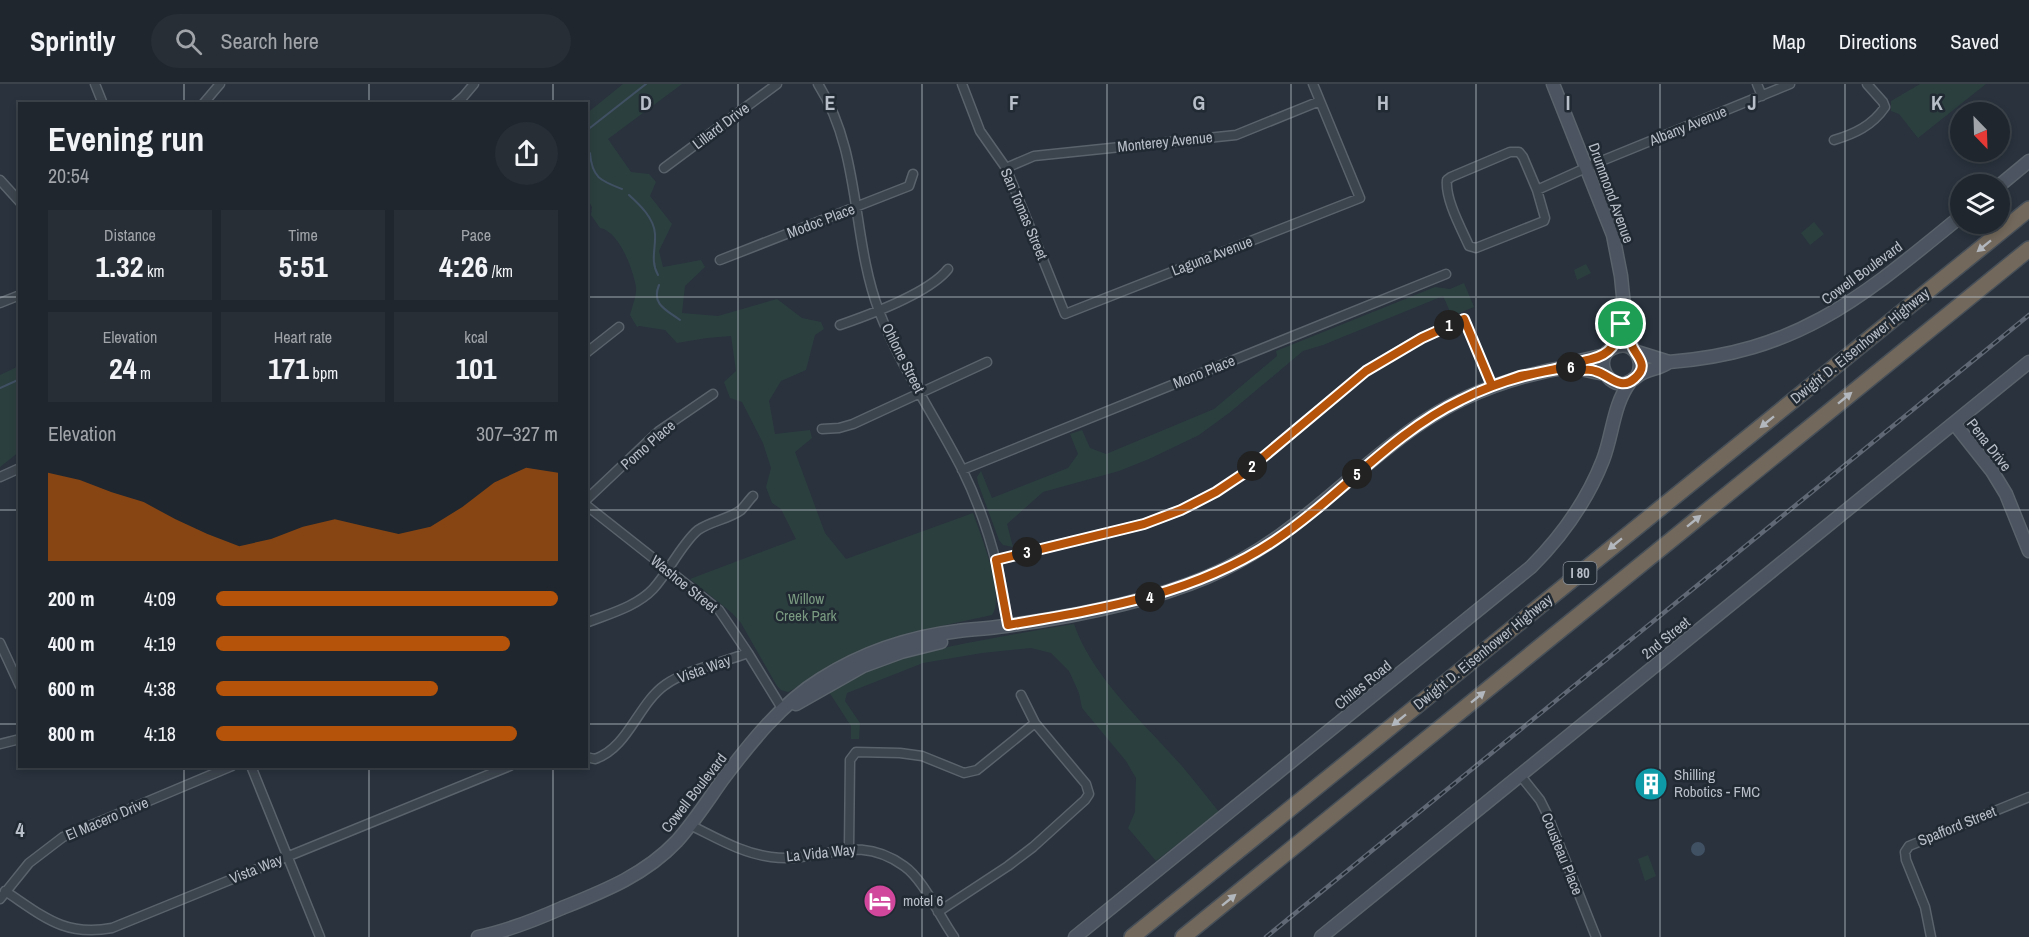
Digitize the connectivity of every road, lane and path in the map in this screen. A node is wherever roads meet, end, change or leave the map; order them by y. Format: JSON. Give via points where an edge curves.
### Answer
{"nodes":[{"id":1,"x":94,"y":84,"type":"edge"},
{"id":2,"x":220,"y":84,"type":"edge"},
{"id":3,"x":474,"y":84,"type":"edge"},
{"id":4,"x":777,"y":84,"type":"edge"},
{"id":5,"x":818,"y":84,"type":"edge"},
{"id":6,"x":962,"y":84,"type":"edge"},
{"id":7,"x":1313,"y":84,"type":"edge"},
{"id":8,"x":1553,"y":84,"type":"edge"},
{"id":9,"x":1757,"y":84,"type":"edge"},
{"id":10,"x":1790,"y":84,"type":"edge"},
{"id":11,"x":1867,"y":84,"type":"edge"},
{"id":12,"x":1762,"y":96,"type":"junction"},
{"id":13,"x":1320,"y":101,"type":"junction"},
{"id":14,"x":102,"y":102,"type":"edge"},
{"id":15,"x":205,"y":102,"type":"edge"},
{"id":16,"x":457,"y":102,"type":"edge"},
{"id":17,"x":1833,"y":140,"type":"dead end"},
{"id":18,"x":2029,"y":161,"type":"edge"},
{"id":19,"x":664,"y":168,"type":"dead end"},
{"id":20,"x":1006,"y":168,"type":"junction"},
{"id":21,"x":1587,"y":168,"type":"junction"},
{"id":22,"x":913,"y":174,"type":"dead end"},
{"id":23,"x":2010,"y":177,"type":"edge"},
{"id":24,"x":0,"y":180,"type":"edge"},
{"id":25,"x":1537,"y":190,"type":"junction"},
{"id":26,"x":18,"y":200,"type":"edge"},
{"id":27,"x":858,"y":207,"type":"junction"},
{"id":28,"x":2029,"y":209,"type":"edge"},
{"id":29,"x":1950,"y":225,"type":"edge"},
{"id":30,"x":2029,"y":249,"type":"edge"},
{"id":31,"x":720,"y":260,"type":"dead end"},
{"id":32,"x":948,"y":269,"type":"dead end"},
{"id":33,"x":1446,"y":274,"type":"dead end"},
{"id":34,"x":18,"y":296,"type":"edge"},
{"id":35,"x":0,"y":303,"type":"edge"},
{"id":36,"x":879,"y":310,"type":"junction"},
{"id":37,"x":1065,"y":314,"type":"joint"},
{"id":38,"x":1625,"y":316,"type":"junction"},
{"id":39,"x":840,"y":325,"type":"dead end"},
{"id":40,"x":619,"y":327,"type":"dead end"},
{"id":41,"x":588,"y":350,"type":"edge"},
{"id":42,"x":1635,"y":350,"type":"junction"},
{"id":43,"x":1610,"y":351,"type":"junction"},
{"id":44,"x":987,"y":362,"type":"dead end"},
{"id":45,"x":1669,"y":362,"type":"junction"},
{"id":46,"x":2029,"y":362,"type":"edge"},
{"id":47,"x":1574,"y":366,"type":"junction"},
{"id":48,"x":1607,"y":376,"type":"junction"},
{"id":49,"x":1634,"y":379,"type":"junction"},
{"id":50,"x":1492,"y":386,"type":"junction"},
{"id":51,"x":920,"y":392,"type":"junction"},
{"id":52,"x":713,"y":394,"type":"dead end"},
{"id":53,"x":1615,"y":414,"type":"junction"},
{"id":54,"x":1954,"y":423,"type":"junction"},
{"id":55,"x":822,"y":429,"type":"dead end"},
{"id":56,"x":18,"y":469,"type":"edge"},
{"id":57,"x":962,"y":470,"type":"junction"},
{"id":58,"x":0,"y":477,"type":"edge"},
{"id":59,"x":753,"y":496,"type":"dead end"},
{"id":60,"x":588,"y":501,"type":"edge"},
{"id":61,"x":588,"y":505,"type":"edge"},
{"id":62,"x":2029,"y":551,"type":"edge"},
{"id":63,"x":996,"y":560,"type":"junction"},
{"id":64,"x":667,"y":570,"type":"junction"},
{"id":65,"x":588,"y":623,"type":"edge"},
{"id":66,"x":1002,"y":626,"type":"junction"},
{"id":67,"x":0,"y":643,"type":"edge"},
{"id":68,"x":748,"y":653,"type":"junction"},
{"id":69,"x":18,"y":682,"type":"edge"},
{"id":70,"x":1021,"y":695,"type":"dead end"},
{"id":71,"x":786,"y":708,"type":"junction"},
{"id":72,"x":1035,"y":723,"type":"junction"},
{"id":73,"x":18,"y":739,"type":"edge"},
{"id":74,"x":0,"y":744,"type":"edge"},
{"id":75,"x":588,"y":757,"type":"edge"},
{"id":76,"x":227,"y":768,"type":"edge"},
{"id":77,"x":251,"y":768,"type":"edge"},
{"id":78,"x":505,"y":768,"type":"edge"},
{"id":79,"x":1520,"y":775,"type":"junction"},
{"id":80,"x":2029,"y":797,"type":"edge"},
{"id":81,"x":690,"y":825,"type":"junction"},
{"id":82,"x":849,"y":848,"type":"junction"},
{"id":83,"x":286,"y":857,"type":"junction"},
{"id":84,"x":3,"y":895,"type":"edge"},
{"id":85,"x":938,"y":912,"type":"junction"},
{"id":86,"x":320,"y":937,"type":"edge"},
{"id":87,"x":478,"y":937,"type":"edge"},
{"id":88,"x":954,"y":937,"type":"edge"},
{"id":89,"x":1075,"y":937,"type":"edge"},
{"id":90,"x":1132,"y":937,"type":"edge"},
{"id":91,"x":1183,"y":937,"type":"edge"},
{"id":92,"x":1321,"y":937,"type":"edge"},
{"id":93,"x":1596,"y":937,"type":"edge"},
{"id":94,"x":1931,"y":937,"type":"edge"}],
"edges":[{"from":1,"to":14,"type":"street"},
{"from":2,"to":15,"type":"street"},
{"from":3,"to":16,"type":"street"},
{"from":4,"to":19,"type":"street","name":"Lillard Drive"},
{"from":5,"to":27,"type":"street","name":"Ohlone Street","via":[[843,138]]},
{"from":6,"to":20,"type":"street","name":"San Tomas Street","via":[[980,131]]},
{"from":7,"to":13,"type":"street"},
{"from":8,"to":21,"type":"street","name":"Drummond Avenue"},
{"from":9,"to":12,"type":"street"},
{"from":10,"to":12,"type":"street","name":"Albany Avenue"},
{"from":11,"to":17,"type":"street","via":[[1885,107],[1854,134]]},
{"from":12,"to":21,"type":"street","name":"Albany Avenue"},
{"from":13,"to":20,"type":"street","name":"Monterey Avenue","via":[[1236,135],[1034,156]]},
{"from":13,"to":37,"type":"street","name":"Laguna Avenue","via":[[1360,198]]},
{"from":18,"to":23,"type":"street"},
{"from":20,"to":37,"type":"street","name":"San Tomas Street"},
{"from":21,"to":25,"type":"street","name":"Albany Avenue"},
{"from":21,"to":38,"type":"street","name":"Drummond Avenue","via":[[1613,235]]},
{"from":22,"to":27,"type":"street","name":"Modoc Place","via":[[909,186]]},
{"from":24,"to":26,"type":"street"},
{"from":25,"to":25,"type":"street","via":[[1519,152],[1510,152],[1447,180],[1446,187],[1469,246],[1476,248],[1544,221]]},
{"from":27,"to":31,"type":"street","name":"Modoc Place"},
{"from":27,"to":36,"type":"street","name":"Ohlone Street"},
{"from":28,"to":90,"type":"highway","name":"Dwight D. Eisenhower Highway","number":"I 80","one_way":true},
{"from":29,"to":45,"type":"street","name":"Cowell Boulevard","via":[[1863,295],[1815,323],[1744,351]]},
{"from":91,"to":30,"type":"highway","name":"Dwight D. Eisenhower Highway","number":"I 80","one_way":true},
{"from":32,"to":36,"type":"street","via":[[929,287]]},
{"from":33,"to":57,"type":"street","name":"Mono Place"},
{"from":34,"to":35,"type":"street"},
{"from":36,"to":39,"type":"street"},
{"from":36,"to":51,"type":"street","name":"Ohlone Street"},
{"from":38,"to":42,"type":"street","name":"Drummond Avenue"},
{"from":38,"to":43,"type":"street","name":"Drummond Avenue"},
{"from":40,"to":41,"type":"street"},
{"from":42,"to":43,"type":"street","via":[[1627,346]]},
{"from":42,"to":45,"type":"street","name":"Cowell Boulevard"},
{"from":42,"to":49,"type":"street","via":[[1641,364]]},
{"from":43,"to":47,"type":"street","name":"Cowell Boulevard"},
{"from":43,"to":48,"type":"street","via":[[1603,368]]},
{"from":44,"to":51,"type":"street"},
{"from":45,"to":49,"type":"street","name":"Cowell Boulevard"},
{"from":46,"to":54,"type":"street","name":"2nd Street"},
{"from":47,"to":48,"type":"street","name":"Cowell Boulevard"},
{"from":47,"to":50,"type":"street","name":"Cowell Boulevard","via":[[1520,376]]},
{"from":48,"to":49,"type":"street","via":[[1620,384]]},
{"from":48,"to":53,"type":"street"},
{"from":49,"to":53,"type":"street","via":[[1624,390]]},
{"from":50,"to":63,"type":"street","via":[[1464,319],[1366,371],[1216,492],[1144,524]]},
{"from":50,"to":66,"type":"street","name":"Cowell Boulevard","via":[[1415,427],[1305,518],[1242,560],[1144,599]]},
{"from":51,"to":55,"type":"street","via":[[853,424]]},
{"from":51,"to":57,"type":"street","name":"Ohlone Street"},
{"from":52,"to":60,"type":"street","name":"Pomo Place","via":[[659,432]]},
{"from":53,"to":89,"type":"street","name":"Chiles Road","via":[[1604,458],[1592,485],[1574,517],[1531,567]]},
{"from":54,"to":62,"type":"street","name":"Pena Drive","via":[[2006,494]]},
{"from":54,"to":79,"type":"street","name":"2nd Street"},
{"from":56,"to":58,"type":"street"},
{"from":57,"to":63,"type":"street","name":"Ohlone Street"},
{"from":59,"to":64,"type":"street","via":[[740,511],[698,531]]},
{"from":61,"to":64,"type":"street","name":"Washoe Street"},
{"from":63,"to":66,"type":"street","name":"Ohlone Street"},
{"from":64,"to":65,"type":"street","via":[[641,599]]},
{"from":64,"to":68,"type":"street","name":"Washoe Street","via":[[719,610]]},
{"from":66,"to":71,"type":"street","name":"Cowell Boulevard","via":[[888,656]]},
{"from":67,"to":69,"type":"street"},
{"from":68,"to":71,"type":"street","name":"Washoe Street"},
{"from":68,"to":75,"type":"street","name":"Vista Way","via":[[665,684],[608,753],[595,759]]},
{"from":70,"to":72,"type":"street"},
{"from":71,"to":81,"type":"street","name":"Cowell Boulevard","via":[[762,732]]},
{"from":72,"to":82,"type":"street","via":[[977,770],[964,773],[922,756],[856,752],[850,760]]},
{"from":72,"to":85,"type":"street","via":[[1086,784],[1089,794],[1033,847]]},
{"from":73,"to":74,"type":"street"},
{"from":76,"to":84,"type":"street","name":"El Macero Drive","via":[[63,837],[29,863]]},
{"from":77,"to":83,"type":"street"},
{"from":78,"to":83,"type":"street","name":"Vista Way"},
{"from":79,"to":92,"type":"street","name":"2nd Street"},
{"from":79,"to":93,"type":"street","name":"Cousteau Place","via":[[1547,814]]},
{"from":80,"to":94,"type":"street","name":"Spafford Street","via":[[1909,846],[1906,860],[1922,898]]},
{"from":81,"to":82,"type":"street","name":"La Vida Way","via":[[745,852],[773,857],[801,858]]},
{"from":81,"to":87,"type":"street","name":"Cowell Boulevard","via":[[649,865],[615,886],[521,925]]},
{"from":82,"to":85,"type":"street","name":"La Vida Way","via":[[880,854],[905,867]]},
{"from":83,"to":84,"type":"street","name":"Vista Way","via":[[112,928],[93,932],[64,927]]},
{"from":83,"to":86,"type":"street"},
{"from":85,"to":88,"type":"street","name":"La Vida Way"}]}
